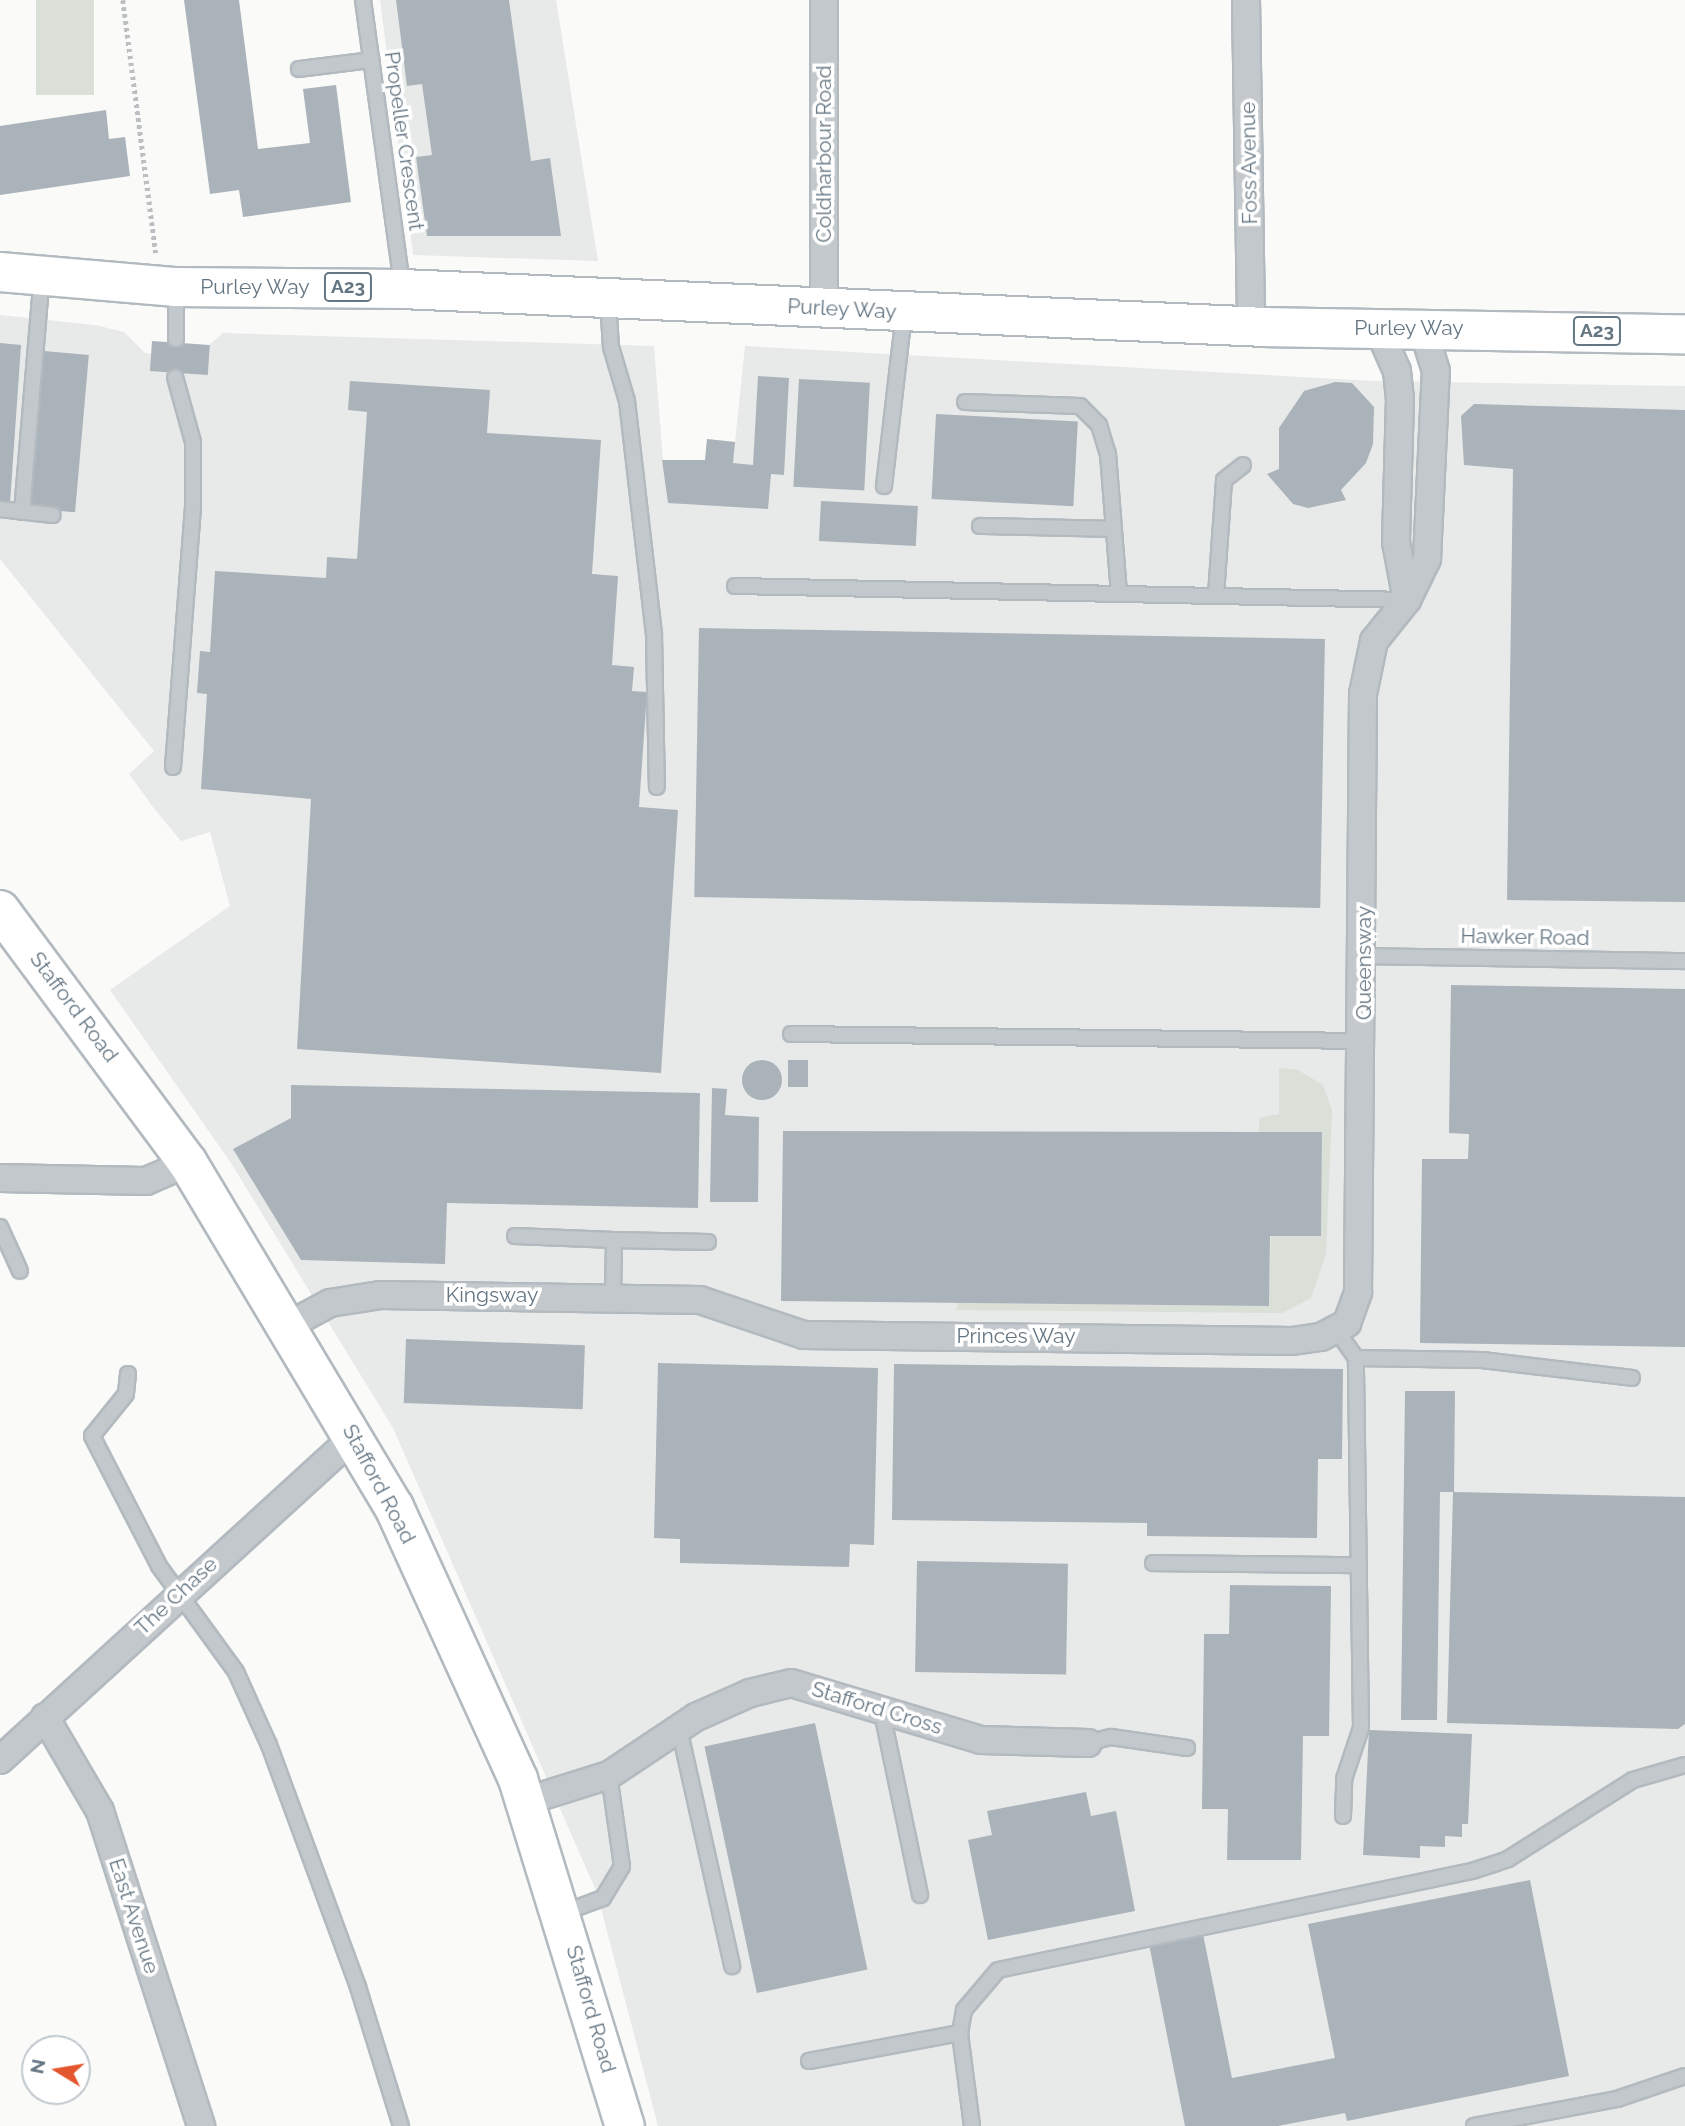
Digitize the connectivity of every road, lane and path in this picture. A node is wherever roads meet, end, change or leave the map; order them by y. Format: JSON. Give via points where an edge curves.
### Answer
{"nodes":[{"id":1,"x":123,"y":0,"type":"edge"},
{"id":2,"x":363,"y":0,"type":"edge"},
{"id":3,"x":824,"y":0,"type":"edge"},
{"id":4,"x":1246,"y":0,"type":"edge"},
{"id":5,"x":372,"y":60,"type":"junction"},
{"id":6,"x":299,"y":69,"type":"dead end"},
{"id":7,"x":0,"y":272,"type":"edge"},
{"id":8,"x":42,"y":276,"type":"junction"},
{"id":9,"x":168,"y":287,"type":"junction"},
{"id":10,"x":402,"y":289,"type":"junction"},
{"id":11,"x":608,"y":299,"type":"junction"},
{"id":12,"x":824,"y":308,"type":"junction"},
{"id":13,"x":904,"y":312,"type":"junction"},
{"id":14,"x":1251,"y":326,"type":"junction"},
{"id":15,"x":1378,"y":328,"type":"junction"},
{"id":16,"x":1423,"y":330,"type":"junction"},
{"id":17,"x":1685,"y":334,"type":"edge"},
{"id":18,"x":176,"y":340,"type":"dead end"},
{"id":19,"x":175,"y":377,"type":"dead end"},
{"id":20,"x":965,"y":402,"type":"dead end"},
{"id":21,"x":1243,"y":465,"type":"dead end"},
{"id":22,"x":884,"y":486,"type":"dead end"},
{"id":23,"x":0,"y":509,"type":"edge"},
{"id":24,"x":22,"y":512,"type":"junction"},
{"id":25,"x":53,"y":515,"type":"dead end"},
{"id":26,"x":980,"y":526,"type":"dead end"},
{"id":27,"x":1110,"y":529,"type":"junction"},
{"id":28,"x":735,"y":586,"type":"dead end"},
{"id":29,"x":1119,"y":593,"type":"junction"},
{"id":30,"x":1216,"y":595,"type":"junction"},
{"id":31,"x":1407,"y":600,"type":"junction"},
{"id":32,"x":173,"y":766,"type":"dead end"},
{"id":33,"x":657,"y":787,"type":"dead end"},
{"id":34,"x":0,"y":910,"type":"edge"},
{"id":35,"x":1364,"y":956,"type":"junction"},
{"id":36,"x":1685,"y":961,"type":"edge"},
{"id":37,"x":791,"y":1034,"type":"dead end"},
{"id":38,"x":1364,"y":1041,"type":"junction"},
{"id":39,"x":188,"y":1163,"type":"junction"},
{"id":40,"x":0,"y":1178,"type":"edge"},
{"id":41,"x":0,"y":1227,"type":"edge"},
{"id":42,"x":515,"y":1236,"type":"dead end"},
{"id":43,"x":614,"y":1240,"type":"junction"},
{"id":44,"x":708,"y":1242,"type":"dead end"},
{"id":45,"x":20,"y":1271,"type":"dead end"},
{"id":46,"x":613,"y":1298,"type":"junction"},
{"id":47,"x":700,"y":1300,"type":"joint"},
{"id":48,"x":290,"y":1324,"type":"junction"},
{"id":49,"x":1336,"y":1331,"type":"junction"},
{"id":50,"x":1356,"y":1358,"type":"junction"},
{"id":51,"x":128,"y":1374,"type":"dead end"},
{"id":52,"x":1632,"y":1378,"type":"dead end"},
{"id":53,"x":355,"y":1436,"type":"junction"},
{"id":54,"x":1153,"y":1563,"type":"dead end"},
{"id":55,"x":1355,"y":1565,"type":"junction"},
{"id":56,"x":178,"y":1594,"type":"junction"},
{"id":57,"x":881,"y":1708,"type":"junction"},
{"id":58,"x":45,"y":1717,"type":"junction"},
{"id":59,"x":679,"y":1728,"type":"junction"},
{"id":60,"x":1088,"y":1743,"type":"joint"},
{"id":61,"x":1187,"y":1748,"type":"dead end"},
{"id":62,"x":0,"y":1760,"type":"edge"},
{"id":63,"x":1685,"y":1765,"type":"edge"},
{"id":64,"x":609,"y":1775,"type":"junction"},
{"id":65,"x":526,"y":1801,"type":"junction"},
{"id":66,"x":1343,"y":1816,"type":"dead end"},
{"id":67,"x":920,"y":1895,"type":"dead end"},
{"id":68,"x":563,"y":1913,"type":"junction"},
{"id":69,"x":732,"y":1966,"type":"dead end"},
{"id":70,"x":960,"y":2033,"type":"junction"},
{"id":71,"x":809,"y":2060,"type":"dead end"},
{"id":72,"x":1685,"y":2076,"type":"edge"},
{"id":73,"x":201,"y":2126,"type":"edge"},
{"id":74,"x":401,"y":2126,"type":"edge"},
{"id":75,"x":625,"y":2126,"type":"edge"},
{"id":76,"x":972,"y":2126,"type":"edge"},
{"id":77,"x":1474,"y":2126,"type":"edge"}],
"edges":[{"from":1,"to":9,"type":"path"},
{"from":2,"to":5,"type":"lane","name":"Propeller Crescent"},
{"from":3,"to":12,"type":"street","name":"Coldharbour Road"},
{"from":4,"to":14,"type":"street","name":"Foss Avenue"},
{"from":5,"to":6,"type":"lane"},
{"from":5,"to":10,"type":"lane","name":"Propeller Crescent"},
{"from":7,"to":8,"type":"main road","name":"Purley Way","number":"A23"},
{"from":8,"to":9,"type":"main road","name":"Purley Way","number":"A23"},
{"from":8,"to":24,"type":"lane"},
{"from":9,"to":10,"type":"main road","name":"Purley Way","number":"A23"},
{"from":9,"to":18,"type":"lane"},
{"from":10,"to":11,"type":"main road","name":"Purley Way","number":"A23"},
{"from":11,"to":12,"type":"main road","name":"Purley Way","number":"A23"},
{"from":11,"to":33,"type":"lane","via":[[611,347],[627,401],[652,622]]},
{"from":12,"to":13,"type":"main road","name":"Purley Way","number":"A23"},
{"from":13,"to":14,"type":"main road","name":"Purley Way","number":"A23"},
{"from":13,"to":22,"type":"lane"},
{"from":14,"to":15,"type":"main road","name":"Purley Way","number":"A23"},
{"from":15,"to":16,"type":"main road","name":"Purley Way","number":"A23"},
{"from":15,"to":31,"type":"street","via":[[1397,371],[1400,398],[1396,542]]},
{"from":16,"to":17,"type":"main road","name":"Purley Way","number":"A23"},
{"from":16,"to":31,"type":"street","name":"Queensway","via":[[1436,371],[1427,559]]},
{"from":19,"to":32,"type":"lane","via":[[193,442],[193,507]]},
{"from":20,"to":27,"type":"lane","via":[[1080,406],[1099,425],[1108,454]]},
{"from":21,"to":30,"type":"lane","via":[[1224,480]]},
{"from":23,"to":24,"type":"lane"},
{"from":24,"to":25,"type":"lane"},
{"from":26,"to":27,"type":"lane"},
{"from":27,"to":29,"type":"lane"},
{"from":28,"to":29,"type":"lane"},
{"from":29,"to":30,"type":"lane"},
{"from":30,"to":31,"type":"lane"},
{"from":31,"to":35,"type":"street","name":"Queensway","via":[[1374,641],[1365,682]]},
{"from":34,"to":39,"type":"main road","name":"Stafford Road"},
{"from":35,"to":36,"type":"lane","name":"Hawker Road"},
{"from":35,"to":38,"type":"street","name":"Queensway"},
{"from":37,"to":38,"type":"lane"},
{"from":38,"to":49,"type":"street","name":"Queensway","via":[[1358,1292]]},
{"from":39,"to":40,"type":"street","via":[[146,1181]]},
{"from":39,"to":48,"type":"main road","name":"Stafford Road"},
{"from":41,"to":45,"type":"lane"},
{"from":42,"to":43,"type":"lane"},
{"from":43,"to":44,"type":"lane"},
{"from":43,"to":46,"type":"lane"},
{"from":46,"to":47,"type":"street","name":"Kingsway"},
{"from":46,"to":48,"type":"street","name":"Kingsway","via":[[381,1295],[330,1304]]},
{"from":47,"to":49,"type":"street","name":"Princes Way","via":[[804,1335],[1292,1341]]},
{"from":48,"to":53,"type":"main road","name":"Stafford Road"},
{"from":49,"to":50,"type":"lane"},
{"from":50,"to":52,"type":"lane","via":[[1482,1360]]},
{"from":50,"to":55,"type":"lane"},
{"from":51,"to":56,"type":"lane","via":[[126,1394],[92,1436]]},
{"from":53,"to":56,"type":"street","name":"The Chase"},
{"from":53,"to":65,"type":"main road","name":"Stafford Road","via":[[421,1565]]},
{"from":54,"to":55,"type":"lane"},
{"from":55,"to":66,"type":"lane","via":[[1363,1586],[1361,1728],[1344,1779]]},
{"from":56,"to":58,"type":"street","name":"The Chase"},
{"from":56,"to":74,"type":"lane","via":[[236,1672],[269,1745],[358,1987]]},
{"from":57,"to":59,"type":"street","name":"Stafford Cross","via":[[791,1683],[750,1692]]},
{"from":57,"to":60,"type":"street","name":"Stafford Cross","via":[[981,1740]]},
{"from":57,"to":67,"type":"lane"},
{"from":58,"to":62,"type":"street","name":"The Chase"},
{"from":58,"to":73,"type":"street","name":"East Avenue","via":[[100,1811]]},
{"from":59,"to":64,"type":"street","name":"Stafford Cross"},
{"from":59,"to":69,"type":"lane"},
{"from":60,"to":61,"type":"lane","via":[[1111,1737]]},
{"from":63,"to":70,"type":"lane","via":[[1633,1780],[1508,1859],[1475,1870],[998,1970],[964,2010]]},
{"from":64,"to":65,"type":"street","name":"Stafford Cross"},
{"from":64,"to":68,"type":"lane","via":[[622,1866],[603,1898]]},
{"from":65,"to":68,"type":"main road","name":"Stafford Road"},
{"from":68,"to":75,"type":"main road","name":"Stafford Road"},
{"from":70,"to":71,"type":"lane"},
{"from":70,"to":76,"type":"lane"},
{"from":72,"to":77,"type":"lane","via":[[1617,2099]]}]}
